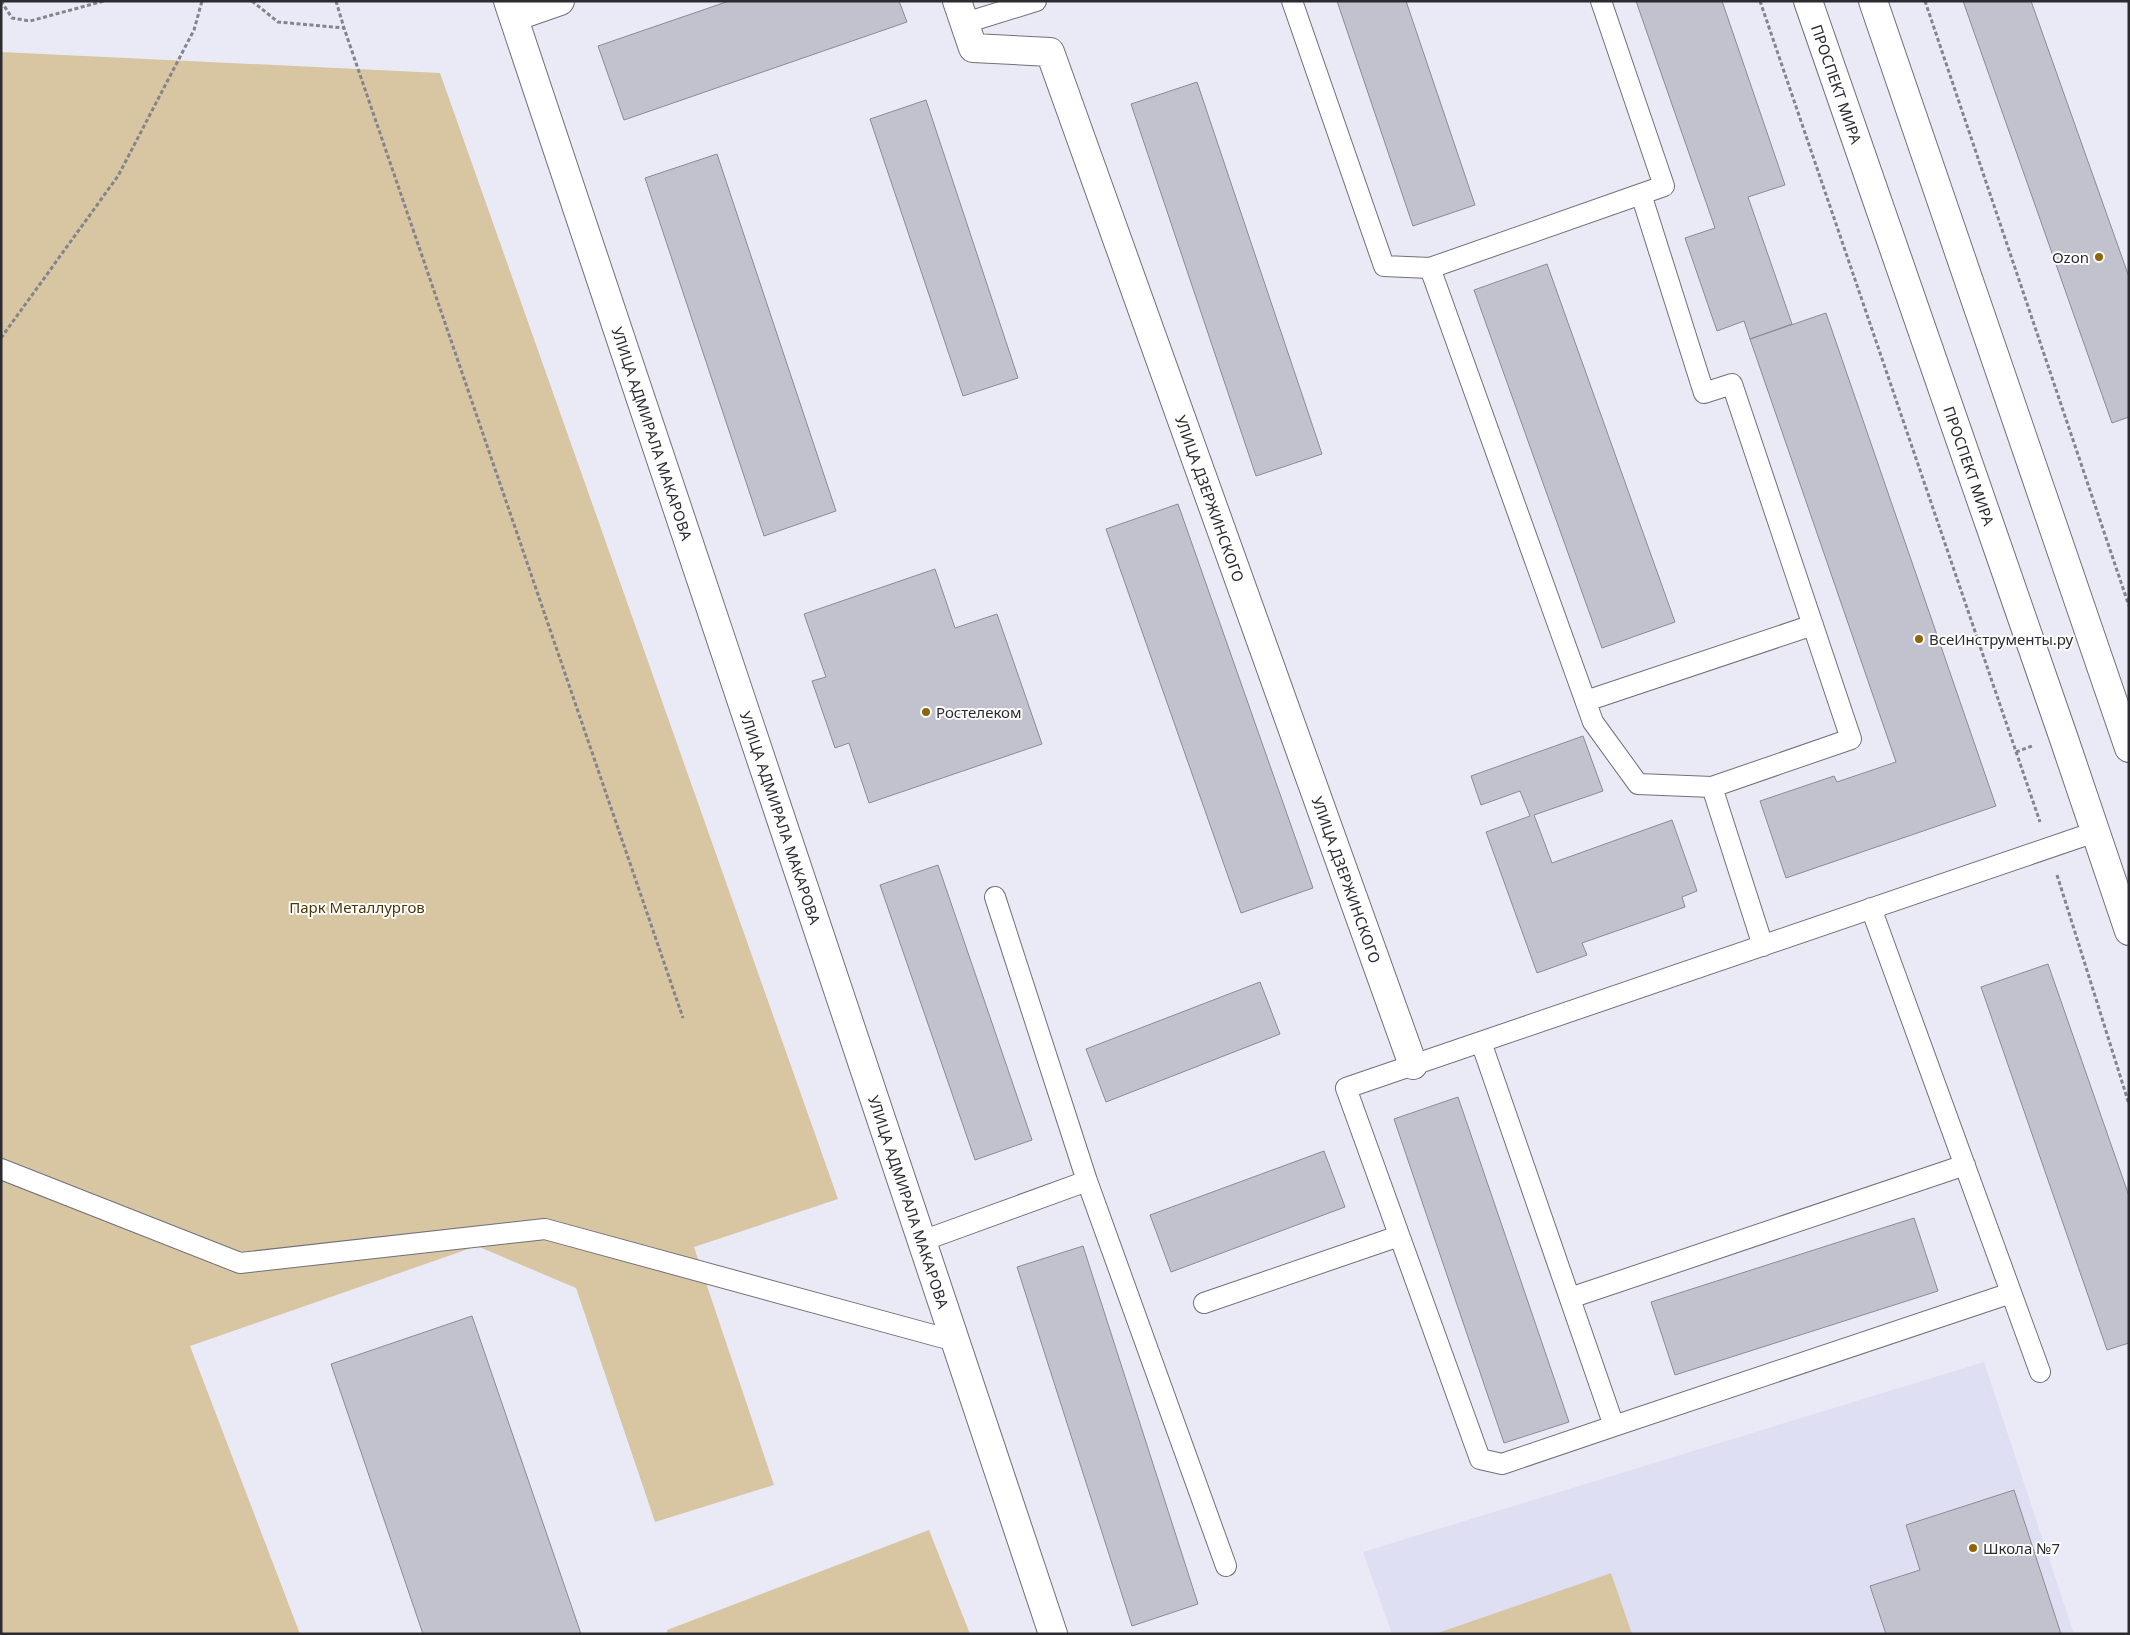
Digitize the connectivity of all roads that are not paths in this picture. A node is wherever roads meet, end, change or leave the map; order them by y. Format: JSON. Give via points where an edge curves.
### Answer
{"nodes":[{"id":1,"x":560,"y":1,"type":"edge"},
{"id":2,"x":1036,"y":1,"type":"edge"},
{"id":3,"x":1292,"y":1,"type":"edge"},
{"id":4,"x":1602,"y":1,"type":"edge"},
{"id":5,"x":1808,"y":1,"type":"edge"},
{"id":6,"x":1873,"y":1,"type":"edge"},
{"id":7,"x":511,"y":9,"type":"edge"},
{"id":8,"x":961,"y":12,"type":"edge"},
{"id":9,"x":1641,"y":194,"type":"junction"},
{"id":10,"x":1430,"y":268,"type":"junction"},
{"id":11,"x":1813,"y":625,"type":"junction"},
{"id":12,"x":1586,"y":701,"type":"junction"},
{"id":13,"x":2129,"y":748,"type":"edge"},
{"id":14,"x":1712,"y":787,"type":"junction"},
{"id":15,"x":2095,"y":832,"type":"junction"},
{"id":16,"x":995,"y":897,"type":"dead end"},
{"id":17,"x":1872,"y":908,"type":"junction"},
{"id":18,"x":2129,"y":931,"type":"edge"},
{"id":19,"x":1763,"y":946,"type":"junction"},
{"id":20,"x":1481,"y":1042,"type":"junction"},
{"id":21,"x":1413,"y":1065,"type":"junction"},
{"id":22,"x":1965,"y":1165,"type":"junction"},
{"id":23,"x":1,"y":1169,"type":"edge"},
{"id":24,"x":1087,"y":1181,"type":"junction"},
{"id":25,"x":1399,"y":1236,"type":"junction"},
{"id":26,"x":922,"y":1241,"type":"junction"},
{"id":27,"x":2011,"y":1293,"type":"junction"},
{"id":28,"x":1570,"y":1298,"type":"junction"},
{"id":29,"x":1204,"y":1303,"type":"dead end"},
{"id":30,"x":955,"y":1341,"type":"junction"},
{"id":31,"x":2040,"y":1372,"type":"dead end"},
{"id":32,"x":1614,"y":1426,"type":"junction"},
{"id":33,"x":1226,"y":1566,"type":"dead end"},
{"id":34,"x":1053,"y":1634,"type":"edge"}],
"edges":[{"from":1,"to":7,"type":"street"},
{"from":2,"to":8,"type":"lane"},
{"from":3,"to":10,"type":"lane","via":[[1384,266]]},
{"from":4,"to":9,"type":"lane","via":[[1664,186]]},
{"from":5,"to":15,"type":"street","name":"ПРОСПЕКТ МИРА"},
{"from":6,"to":13,"type":"street"},
{"from":7,"to":26,"type":"street","name":"УЛИЦА АДМИРАЛА МАКАРОВА"},
{"from":8,"to":21,"type":"street","name":"УЛИЦА ДЗЕРЖИНСКОГО","via":[[973,48],[1050,52]]},
{"from":9,"to":10,"type":"lane"},
{"from":9,"to":11,"type":"lane","via":[[1704,393],[1732,384]]},
{"from":10,"to":12,"type":"lane"},
{"from":11,"to":12,"type":"lane"},
{"from":11,"to":14,"type":"lane","via":[[1851,739]]},
{"from":12,"to":14,"type":"lane","via":[[1593,722],[1638,784]]},
{"from":14,"to":19,"type":"lane"},
{"from":15,"to":17,"type":"lane"},
{"from":15,"to":18,"type":"street","name":"ПРОСПЕКТ МИРА"},
{"from":16,"to":24,"type":"lane"},
{"from":17,"to":19,"type":"lane"},
{"from":17,"to":22,"type":"lane"},
{"from":19,"to":20,"type":"lane"},
{"from":20,"to":21,"type":"lane"},
{"from":20,"to":28,"type":"lane"},
{"from":21,"to":25,"type":"lane","via":[[1346,1088]]},
{"from":22,"to":27,"type":"lane"},
{"from":22,"to":28,"type":"lane"},
{"from":23,"to":30,"type":"lane","via":[[240,1263],[545,1229]]},
{"from":24,"to":26,"type":"lane"},
{"from":24,"to":33,"type":"lane"},
{"from":25,"to":29,"type":"lane"},
{"from":25,"to":32,"type":"lane","via":[[1480,1459],[1502,1464]]},
{"from":26,"to":30,"type":"street","name":"УЛИЦА АДМИРАЛА МАКАРОВА"},
{"from":27,"to":31,"type":"lane"},
{"from":27,"to":32,"type":"lane"},
{"from":28,"to":32,"type":"lane"},
{"from":30,"to":34,"type":"street","name":"УЛИЦА АДМИРАЛА МАКАРОВА"}]}
